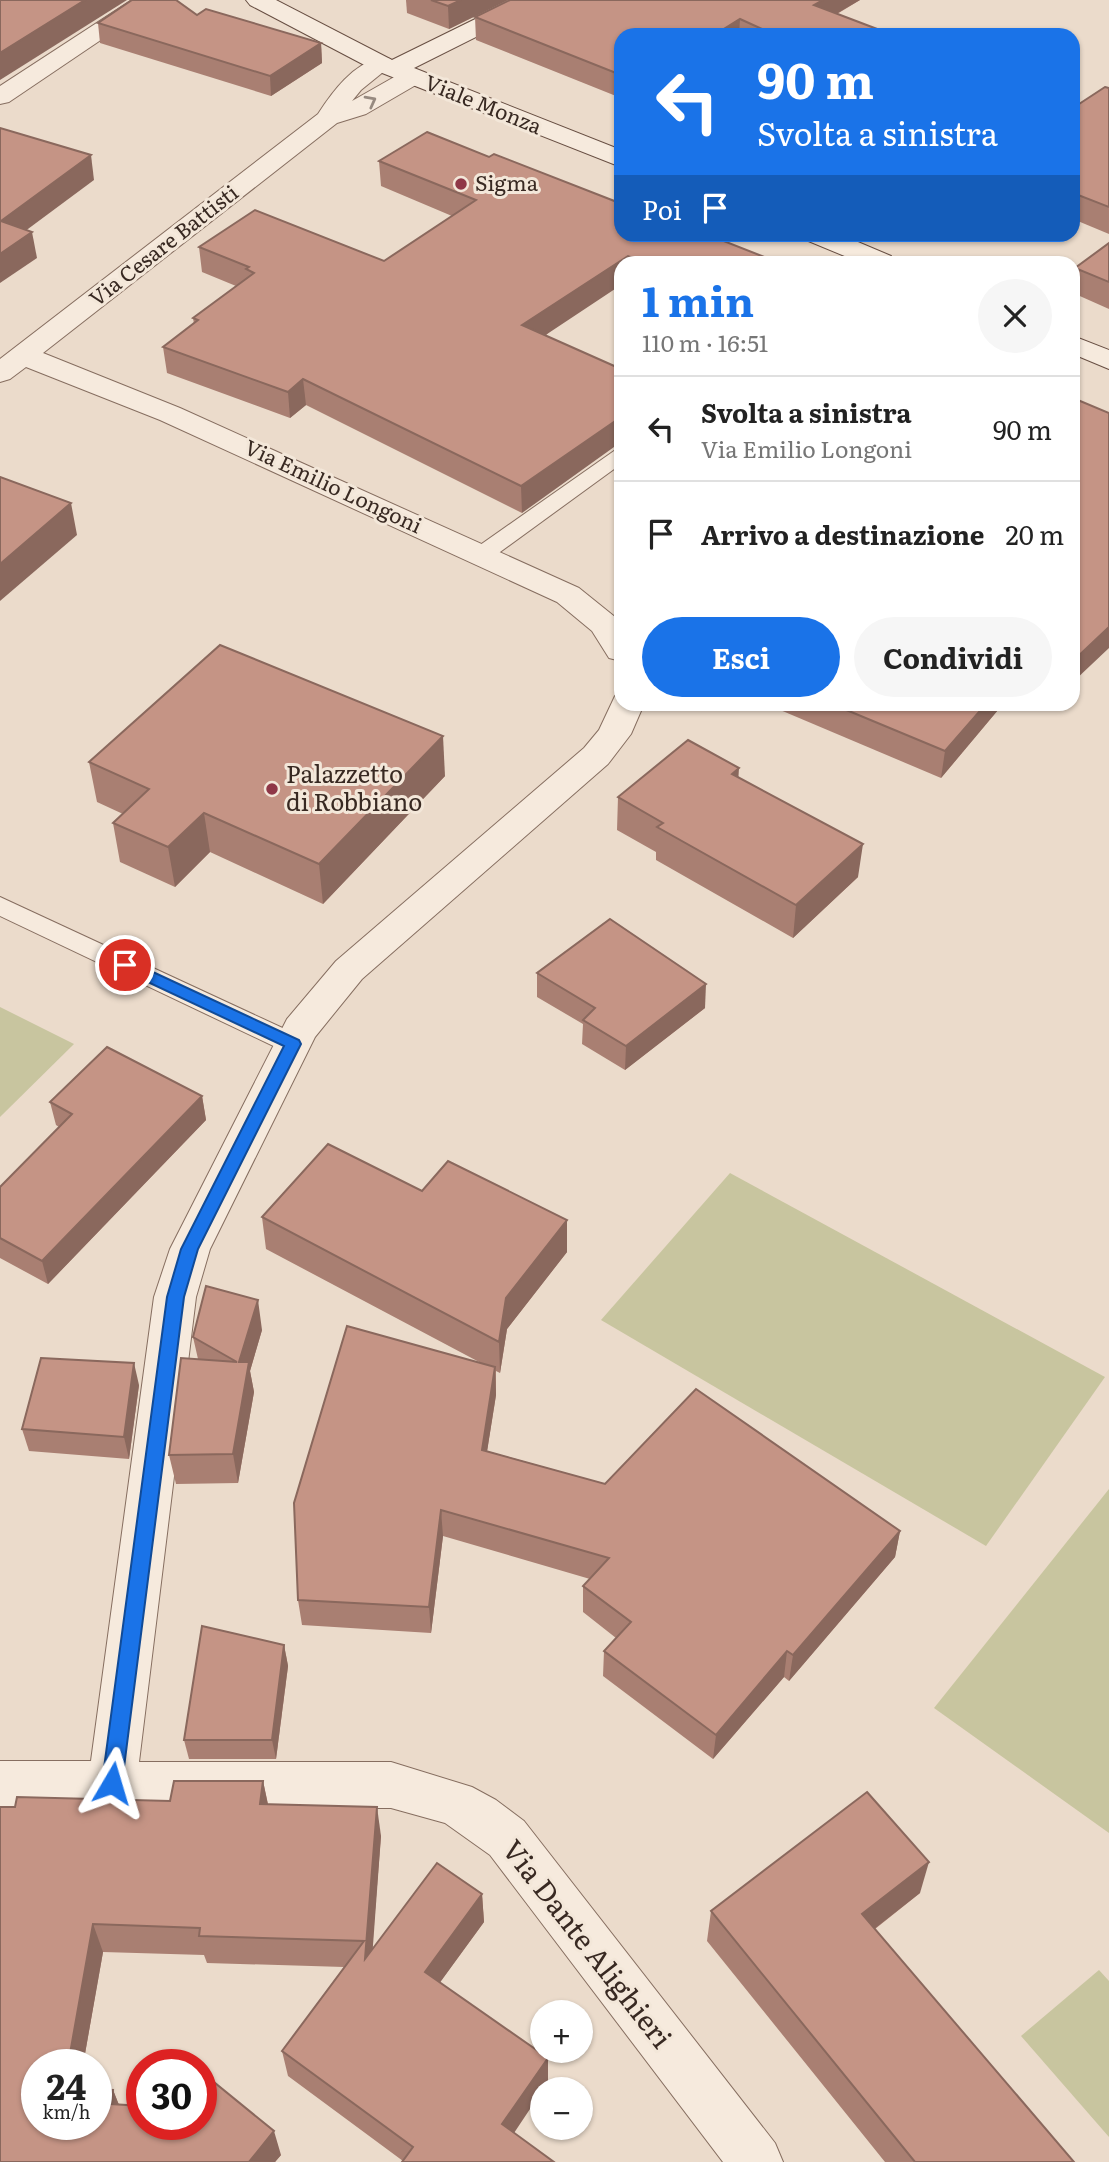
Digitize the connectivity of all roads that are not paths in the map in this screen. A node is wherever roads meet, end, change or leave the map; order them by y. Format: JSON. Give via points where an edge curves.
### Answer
{"nodes":[{"id":1,"x":148,"y":0,"type":"edge"},
{"id":2,"x":258,"y":0,"type":"edge"},
{"id":3,"x":531,"y":0,"type":"edge"},
{"id":4,"x":395,"y":70,"type":"junction"},
{"id":5,"x":0,"y":97,"type":"edge"},
{"id":6,"x":328,"y":118,"type":"junction"},
{"id":7,"x":614,"y":156,"type":"edge"},
{"id":8,"x":834,"y":242,"type":"edge"},
{"id":9,"x":867,"y":256,"type":"edge"},
{"id":10,"x":1080,"y":347,"type":"edge"},
{"id":11,"x":1109,"y":360,"type":"edge"},
{"id":12,"x":11,"y":364,"type":"edge"},
{"id":13,"x":614,"y":460,"type":"edge"},
{"id":14,"x":481,"y":555,"type":"junction"},
{"id":15,"x":614,"y":640,"type":"edge"},
{"id":16,"x":624,"y":711,"type":"edge"},
{"id":17,"x":0,"y":906,"type":"edge"},
{"id":18,"x":293,"y":1044,"type":"junction"},
{"id":19,"x":112,"y":1783,"type":"junction"},
{"id":20,"x":0,"y":1784,"type":"edge"},
{"id":21,"x":755,"y":2162,"type":"edge"}],
"edges":[{"from":1,"to":5,"type":"street"},
{"from":2,"to":4,"type":"street","name":"Viale Monza"},
{"from":3,"to":4,"type":"street"},
{"from":6,"to":4,"type":"street","name":"Via Cesare Battisti","one_way":true,"via":[[357,109]]},
{"from":4,"to":6,"type":"street","name":"Via Cesare Battisti","via":[[352,85]]},
{"from":4,"to":7,"type":"street","name":"Viale Monza"},
{"from":6,"to":12,"type":"street","name":"Via Cesare Battisti"},
{"from":8,"to":9,"type":"street"},
{"from":10,"to":11,"type":"street"},
{"from":12,"to":14,"type":"street","name":"Via Emilio Longoni","via":[[181,418]]},
{"from":13,"to":14,"type":"lane"},
{"from":14,"to":15,"type":"street","name":"Via Emilio Longoni","via":[[568,595],[604,624]]},
{"from":16,"to":18,"type":"street","via":[[614,734],[596,756],[349,970],[315,1008]]},
{"from":17,"to":18,"type":"lane"},
{"from":18,"to":19,"type":"street","via":[[190,1249],[176,1297]]},
{"from":19,"to":20,"type":"street","name":"Via Dante Alighieri"},
{"from":19,"to":21,"type":"street","name":"Via Dante Alighieri","via":[[391,1785],[425,1793],[479,1816],[507,1838]]}]}
